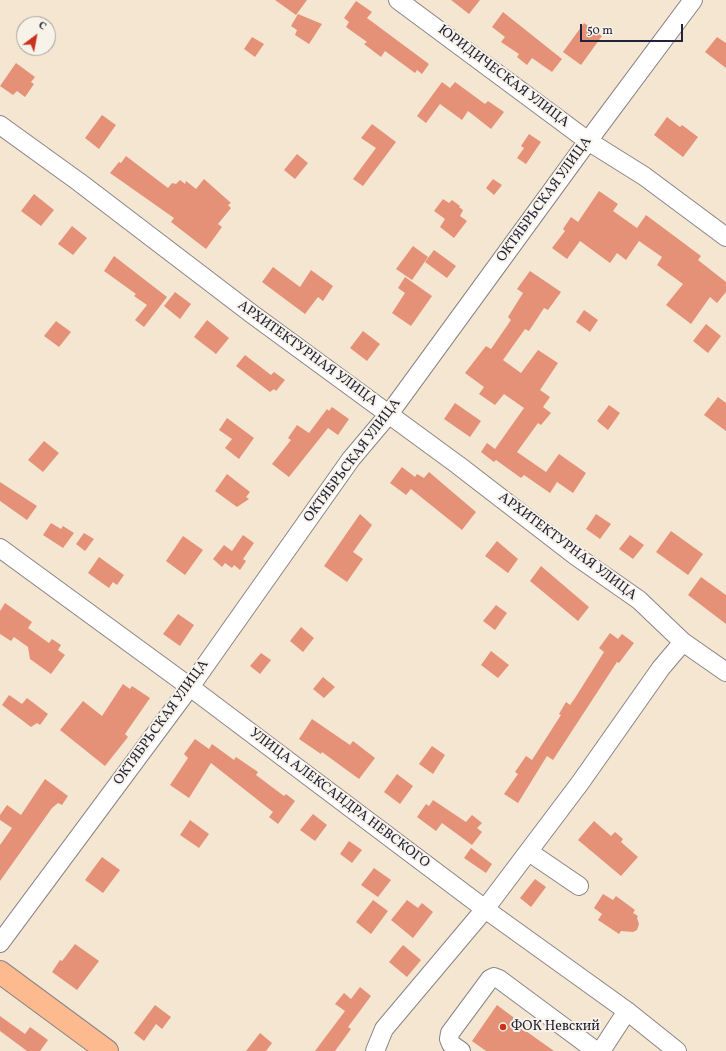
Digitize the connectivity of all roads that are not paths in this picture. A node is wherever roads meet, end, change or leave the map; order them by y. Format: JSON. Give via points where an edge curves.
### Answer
{"nodes":[{"id":1,"x":398,"y":0,"type":"edge"},
{"id":2,"x":693,"y":0,"type":"edge"},
{"id":3,"x":0,"y":125,"type":"edge"},
{"id":4,"x":588,"y":141,"type":"junction"},
{"id":5,"x":726,"y":236,"type":"edge"},
{"id":6,"x":389,"y":414,"type":"junction"},
{"id":7,"x":0,"y":548,"type":"edge"},
{"id":8,"x":683,"y":642,"type":"junction"},
{"id":9,"x":726,"y":672,"type":"edge"},
{"id":10,"x":190,"y":686,"type":"junction"},
{"id":11,"x":529,"y":852,"type":"junction"},
{"id":12,"x":579,"y":886,"type":"dead end"},
{"id":13,"x":485,"y":909,"type":"junction"},
{"id":14,"x":0,"y":943,"type":"edge"},
{"id":15,"x":0,"y":972,"type":"edge"},
{"id":16,"x":627,"y":1011,"type":"junction"},
{"id":17,"x":107,"y":1051,"type":"edge"},
{"id":18,"x":375,"y":1051,"type":"edge"},
{"id":19,"x":461,"y":1051,"type":"edge"},
{"id":20,"x":596,"y":1051,"type":"edge"},
{"id":21,"x":600,"y":1051,"type":"edge"},
{"id":22,"x":677,"y":1051,"type":"edge"}],
"edges":[{"from":1,"to":4,"type":"street","name":"ЮРИДИЧЕСКАЯ УЛИЦА"},
{"from":2,"to":4,"type":"street","name":"ОКТЯБРЬСКАЯ УЛИЦА"},
{"from":3,"to":6,"type":"street","name":"АРХИТЕКТУРНАЯ УЛИЦА"},
{"from":4,"to":5,"type":"street","name":"ЮРИДИЧЕСКАЯ УЛИЦА","via":[[644,176]]},
{"from":4,"to":6,"type":"street","name":"ОКТЯБРЬСКАЯ УЛИЦА"},
{"from":6,"to":8,"type":"street","name":"АРХИТЕКТУРНАЯ УЛИЦА","via":[[576,556],[639,600]]},
{"from":6,"to":10,"type":"street","name":"ОКТЯБРЬСКАЯ УЛИЦА","via":[[351,459]]},
{"from":7,"to":10,"type":"street","name":"УЛИЦА АЛЕКСАНДРА НЕВСКОГО"},
{"from":8,"to":9,"type":"street","name":"АРХИТЕКТУРНАЯ УЛИЦА"},
{"from":8,"to":11,"type":"street","via":[[661,668]]},
{"from":10,"to":13,"type":"street","name":"УЛИЦА АЛЕКСАНДРА НЕВСКОГО"},
{"from":10,"to":14,"type":"street","name":"ОКТЯБРЬСКАЯ УЛИЦА"},
{"from":11,"to":12,"type":"street"},
{"from":11,"to":13,"type":"street"},
{"from":13,"to":16,"type":"street","name":"УЛИЦА АЛЕКСАНДРА НЕВСКОГО"},
{"from":13,"to":18,"type":"street","via":[[384,1029]]},
{"from":15,"to":17,"type":"main road"},
{"from":16,"to":21,"type":"street"},
{"from":16,"to":22,"type":"street","name":"УЛИЦА АЛЕКСАНДРА НЕВСКОГО"},
{"from":19,"to":20,"type":"street","via":[[451,1044],[450,1033],[494,977]]}]}
